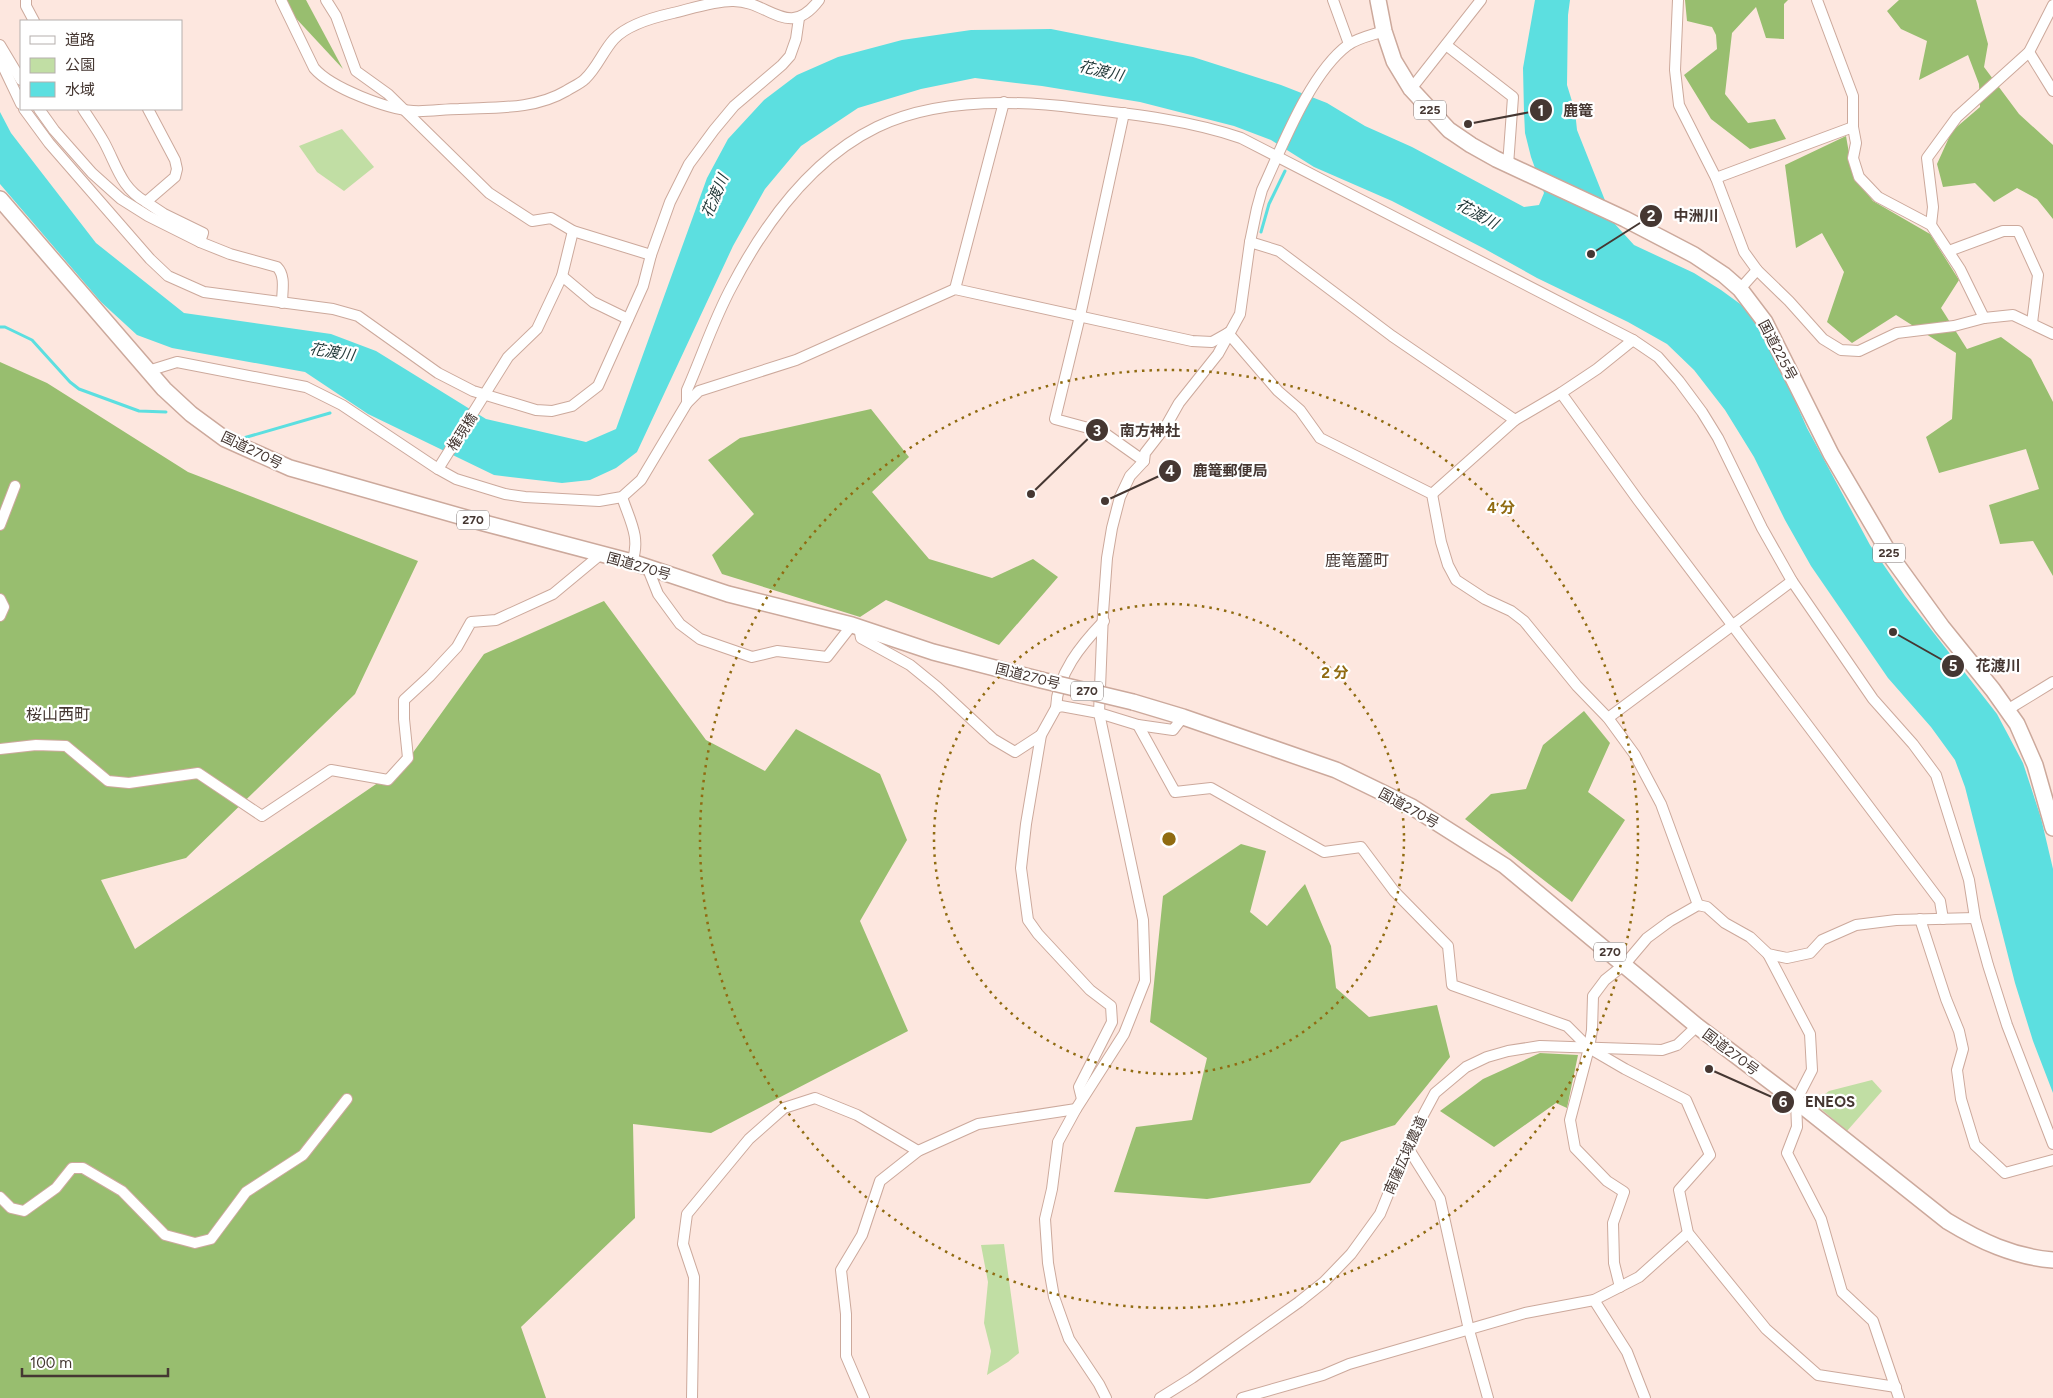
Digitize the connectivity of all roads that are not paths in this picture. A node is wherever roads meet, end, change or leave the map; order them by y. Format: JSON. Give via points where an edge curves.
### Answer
{"nodes":[{"id":1,"x":26,"y":0,"type":"edge"},
{"id":2,"x":281,"y":0,"type":"edge"},
{"id":3,"x":326,"y":0,"type":"edge"},
{"id":4,"x":819,"y":0,"type":"edge"},
{"id":5,"x":1333,"y":0,"type":"edge"},
{"id":6,"x":1378,"y":0,"type":"edge"},
{"id":7,"x":1481,"y":0,"type":"edge"},
{"id":8,"x":1678,"y":0,"type":"edge"},
{"id":9,"x":1817,"y":0,"type":"edge"},
{"id":10,"x":2053,"y":5,"type":"edge"},
{"id":11,"x":799,"y":18,"type":"junction"},
{"id":12,"x":33,"y":20,"type":"edge"},
{"id":13,"x":1384,"y":31,"type":"junction"},
{"id":14,"x":1349,"y":44,"type":"junction"},
{"id":15,"x":0,"y":45,"type":"edge"},
{"id":16,"x":1446,"y":45,"type":"junction"},
{"id":17,"x":2029,"y":52,"type":"junction"},
{"id":18,"x":0,"y":60,"type":"edge"},
{"id":19,"x":20,"y":78,"type":"edge"},
{"id":20,"x":1411,"y":89,"type":"junction"},
{"id":21,"x":2053,"y":91,"type":"edge"},
{"id":22,"x":20,"y":102,"type":"edge"},
{"id":23,"x":1004,"y":102,"type":"junction"},
{"id":24,"x":401,"y":108,"type":"junction"},
{"id":25,"x":25,"y":110,"type":"edge"},
{"id":26,"x":40,"y":110,"type":"edge"},
{"id":27,"x":85,"y":110,"type":"edge"},
{"id":28,"x":149,"y":110,"type":"edge"},
{"id":29,"x":1124,"y":113,"type":"junction"},
{"id":30,"x":1853,"y":127,"type":"junction"},
{"id":31,"x":1278,"y":155,"type":"junction"},
{"id":32,"x":1508,"y":165,"type":"junction"},
{"id":33,"x":1716,"y":178,"type":"junction"},
{"id":34,"x":0,"y":199,"type":"edge"},
{"id":35,"x":146,"y":202,"type":"junction"},
{"id":36,"x":1931,"y":225,"type":"junction"},
{"id":37,"x":573,"y":231,"type":"junction"},
{"id":38,"x":200,"y":242,"type":"junction"},
{"id":39,"x":1250,"y":242,"type":"junction"},
{"id":40,"x":1949,"y":252,"type":"junction"},
{"id":41,"x":651,"y":255,"type":"junction"},
{"id":42,"x":1758,"y":270,"type":"junction"},
{"id":43,"x":562,"y":276,"type":"junction"},
{"id":44,"x":955,"y":289,"type":"junction"},
{"id":45,"x":1740,"y":289,"type":"junction"},
{"id":46,"x":282,"y":303,"type":"junction"},
{"id":47,"x":1080,"y":316,"type":"junction"},
{"id":48,"x":1984,"y":318,"type":"junction"},
{"id":49,"x":628,"y":319,"type":"junction"},
{"id":50,"x":2032,"y":324,"type":"junction"},
{"id":51,"x":1228,"y":333,"type":"junction"},
{"id":52,"x":2053,"y":334,"type":"edge"},
{"id":53,"x":1633,"y":340,"type":"junction"},
{"id":54,"x":148,"y":371,"type":"junction"},
{"id":55,"x":1561,"y":393,"type":"junction"},
{"id":56,"x":482,"y":399,"type":"junction"},
{"id":57,"x":687,"y":403,"type":"junction"},
{"id":58,"x":1515,"y":420,"type":"junction"},
{"id":59,"x":1144,"y":461,"type":"junction"},
{"id":60,"x":438,"y":469,"type":"junction"},
{"id":61,"x":15,"y":486,"type":"dead end"},
{"id":62,"x":1432,"y":494,"type":"junction"},
{"id":63,"x":622,"y":497,"type":"junction"},
{"id":64,"x":0,"y":525,"type":"edge"},
{"id":65,"x":600,"y":555,"type":"junction"},
{"id":66,"x":632,"y":562,"type":"junction"},
{"id":67,"x":648,"y":568,"type":"junction"},
{"id":68,"x":1792,"y":581,"type":"junction"},
{"id":69,"x":0,"y":599,"type":"edge"},
{"id":70,"x":0,"y":616,"type":"edge"},
{"id":71,"x":1104,"y":621,"type":"junction"},
{"id":72,"x":1732,"y":624,"type":"junction"},
{"id":73,"x":855,"y":626,"type":"junction"},
{"id":74,"x":2053,"y":682,"type":"edge"},
{"id":75,"x":1056,"y":708,"type":"junction"},
{"id":76,"x":2008,"y":710,"type":"junction"},
{"id":77,"x":1099,"y":712,"type":"junction"},
{"id":78,"x":1183,"y":717,"type":"junction"},
{"id":79,"x":1608,"y":718,"type":"junction"},
{"id":80,"x":1138,"y":725,"type":"junction"},
{"id":81,"x":1040,"y":735,"type":"junction"},
{"id":82,"x":0,"y":749,"type":"edge"},
{"id":83,"x":2053,"y":828,"type":"edge"},
{"id":84,"x":1698,"y":905,"type":"junction"},
{"id":85,"x":1975,"y":918,"type":"junction"},
{"id":86,"x":1920,"y":919,"type":"junction"},
{"id":87,"x":1943,"y":919,"type":"junction"},
{"id":88,"x":1768,"y":954,"type":"junction"},
{"id":89,"x":1625,"y":964,"type":"junction"},
{"id":90,"x":1697,"y":1026,"type":"junction"},
{"id":91,"x":1589,"y":1048,"type":"junction"},
{"id":92,"x":346,"y":1099,"type":"dead end"},
{"id":93,"x":1082,"y":1100,"type":"junction"},
{"id":94,"x":1796,"y":1101,"type":"junction"},
{"id":95,"x":1076,"y":1109,"type":"junction"},
{"id":96,"x":2053,"y":1144,"type":"edge"},
{"id":97,"x":1408,"y":1148,"type":"junction"},
{"id":98,"x":918,"y":1151,"type":"junction"},
{"id":99,"x":2053,"y":1160,"type":"edge"},
{"id":100,"x":0,"y":1197,"type":"edge"},
{"id":101,"x":1688,"y":1233,"type":"junction"},
{"id":102,"x":2053,"y":1260,"type":"edge"},
{"id":103,"x":1620,"y":1287,"type":"junction"},
{"id":104,"x":1594,"y":1300,"type":"junction"},
{"id":105,"x":1469,"y":1330,"type":"junction"},
{"id":106,"x":1896,"y":1387,"type":"junction"},
{"id":107,"x":692,"y":1398,"type":"edge"},
{"id":108,"x":864,"y":1398,"type":"edge"},
{"id":109,"x":1106,"y":1398,"type":"edge"},
{"id":110,"x":1160,"y":1398,"type":"edge"},
{"id":111,"x":1242,"y":1398,"type":"edge"},
{"id":112,"x":1488,"y":1398,"type":"edge"},
{"id":113,"x":1645,"y":1398,"type":"edge"},
{"id":114,"x":1899,"y":1398,"type":"edge"}],
"edges":[{"from":1,"to":12,"type":"street"},
{"from":2,"to":24,"type":"street","via":[[322,78]]},
{"from":3,"to":24,"type":"street","via":[[336,16],[356,71],[388,94]]},
{"from":4,"to":11,"type":"street"},
{"from":5,"to":14,"type":"street"},
{"from":6,"to":13,"type":"highway","name":"国道225号","number":"225"},
{"from":7,"to":16,"type":"street"},
{"from":8,"to":33,"type":"street","via":[[1675,70],[1679,104]]},
{"from":9,"to":30,"type":"street","via":[[1853,96]]},
{"from":10,"to":17,"type":"street"},
{"from":11,"to":24,"type":"street","via":[[790,20],[748,2],[730,0],[664,15],[621,33],[584,80],[564,93],[542,101],[519,106],[413,111]]},
{"from":11,"to":41,"type":"street","via":[[790,56],[734,106],[689,164],[670,202]]},
{"from":13,"to":14,"type":"street"},
{"from":13,"to":20,"type":"highway","name":"国道225号","number":"225","via":[[1394,61]]},
{"from":14,"to":31,"type":"street","via":[[1327,64],[1314,84]]},
{"from":15,"to":19,"type":"street"},
{"from":16,"to":20,"type":"street"},
{"from":16,"to":32,"type":"street","via":[[1512,97]]},
{"from":17,"to":21,"type":"street"},
{"from":17,"to":36,"type":"street","via":[[1957,117],[1927,158],[1933,207]]},
{"from":18,"to":22,"type":"street"},
{"from":20,"to":32,"type":"highway","name":"国道225号","number":"225","via":[[1449,130]]},
{"from":23,"to":29,"type":"street"},
{"from":23,"to":44,"type":"street"},
{"from":23,"to":57,"type":"street","via":[[940,108],[898,118],[857,138],[813,174],[773,219],[731,288],[687,390]]},
{"from":24,"to":37,"type":"street","via":[[489,193],[532,221],[552,218]]},
{"from":25,"to":46,"type":"street","via":[[74,172],[168,276],[204,292]]},
{"from":26,"to":38,"type":"street","via":[[54,130],[120,200]]},
{"from":27,"to":35,"type":"street","via":[[120,178]]},
{"from":28,"to":35,"type":"street","via":[[177,169],[175,177]]},
{"from":29,"to":31,"type":"street","via":[[1208,128],[1241,138]]},
{"from":29,"to":47,"type":"street"},
{"from":30,"to":33,"type":"street"},
{"from":30,"to":36,"type":"street","via":[[1856,143],[1853,158],[1859,177],[1878,197]]},
{"from":31,"to":39,"type":"street","via":[[1256,208]]},
{"from":31,"to":53,"type":"street"},
{"from":32,"to":45,"type":"highway","name":"国道225号","number":"225","via":[[1694,255]]},
{"from":33,"to":42,"type":"street","via":[[1744,252]]},
{"from":34,"to":54,"type":"highway","name":"国道270号","number":"270"},
{"from":35,"to":38,"type":"street","via":[[202,234]]},
{"from":36,"to":40,"type":"street"},
{"from":37,"to":41,"type":"street"},
{"from":37,"to":43,"type":"street","name":"権現橋"},
{"from":38,"to":46,"type":"street","via":[[277,267],[282,277]]},
{"from":39,"to":51,"type":"street","via":[[1240,314]]},
{"from":39,"to":58,"type":"street","via":[[1279,251],[1392,336]]},
{"from":40,"to":48,"type":"street"},
{"from":40,"to":50,"type":"street","via":[[2002,231],[2018,231],[2038,274]]},
{"from":41,"to":49,"type":"street","via":[[643,286]]},
{"from":42,"to":45,"type":"street"},
{"from":42,"to":48,"type":"street","via":[[1823,339],[1841,350],[1859,351],[1897,333],[1954,326]]},
{"from":43,"to":49,"type":"street","via":[[593,302]]},
{"from":43,"to":56,"type":"street","name":"権現橋","via":[[537,329],[508,356]]},
{"from":44,"to":47,"type":"street"},
{"from":44,"to":57,"type":"street","via":[[796,360],[706,388]]},
{"from":45,"to":76,"type":"highway","name":"国道225号","number":"225","via":[[1765,322],[1830,454],[1892,558]]},
{"from":46,"to":56,"type":"street","via":[[333,309],[358,316],[438,373]]},
{"from":47,"to":51,"type":"street","via":[[1192,341],[1212,342]]},
{"from":47,"to":59,"type":"street","via":[[1055,419],[1103,432]]},
{"from":48,"to":50,"type":"street","via":[[2013,315]]},
{"from":49,"to":56,"type":"street","via":[[598,386],[572,406],[552,411],[536,410]]},
{"from":50,"to":52,"type":"street"},
{"from":51,"to":59,"type":"street","via":[[1218,354],[1145,452]]},
{"from":51,"to":62,"type":"street","via":[[1278,391],[1300,410],[1320,438]]},
{"from":53,"to":55,"type":"street"},
{"from":53,"to":68,"type":"street","via":[[1658,357],[1702,412]]},
{"from":54,"to":60,"type":"street","via":[[177,362],[306,387],[342,405]]},
{"from":54,"to":65,"type":"highway","name":"国道270号","number":"270","via":[[177,402],[224,439],[270,461]]},
{"from":55,"to":58,"type":"street"},
{"from":55,"to":72,"type":"street"},
{"from":56,"to":60,"type":"street","name":"権現橋"},
{"from":57,"to":63,"type":"street","via":[[648,471],[633,490]]},
{"from":58,"to":62,"type":"street"},
{"from":59,"to":71,"type":"street","via":[[1130,476],[1120,497],[1107,558]]},
{"from":60,"to":63,"type":"street","via":[[456,479],[505,494],[599,501]]},
{"from":61,"to":64,"type":"street"},
{"from":62,"to":79,"type":"street","via":[[1441,542],[1456,580],[1524,621]]},
{"from":63,"to":66,"type":"street","via":[[636,537]]},
{"from":65,"to":66,"type":"highway","name":"国道270号","number":"270"},
{"from":65,"to":82,"type":"street","via":[[553,594],[496,620],[471,622],[457,647],[404,700],[408,758],[388,780],[331,770],[262,816],[198,773],[129,783],[108,781],[66,746]]},
{"from":66,"to":67,"type":"highway","name":"国道270号","number":"270"},
{"from":67,"to":73,"type":"highway","name":"国道270号","number":"270","via":[[728,594]]},
{"from":67,"to":73,"type":"street","via":[[658,594],[680,624],[700,639],[752,657],[777,650],[827,657]]},
{"from":68,"to":72,"type":"street"},
{"from":68,"to":85,"type":"street","via":[[1874,699],[1936,775],[1969,880]]},
{"from":69,"to":70,"type":"street","via":[[4,607]]},
{"from":71,"to":75,"type":"street","via":[[1078,649],[1056,693]]},
{"from":71,"to":77,"type":"street"},
{"from":72,"to":79,"type":"street"},
{"from":72,"to":87,"type":"street","via":[[1940,901]]},
{"from":73,"to":78,"type":"highway","name":"国道270号","number":"270","bridge":true,"via":[[933,652]]},
{"from":73,"to":81,"type":"street","via":[[861,638],[910,665],[993,739],[1015,752]]},
{"from":74,"to":76,"type":"street"},
{"from":75,"to":77,"type":"street"},
{"from":75,"to":81,"type":"street"},
{"from":76,"to":83,"type":"highway","name":"国道225号","number":"225","via":[[2035,765]]},
{"from":77,"to":80,"type":"street"},
{"from":77,"to":93,"type":"street","via":[[1143,920],[1145,980],[1124,1034]]},
{"from":78,"to":80,"type":"street","via":[[1173,730]]},
{"from":78,"to":89,"type":"highway","name":"国道270号","number":"270","via":[[1336,770],[1412,807],[1505,866]]},
{"from":79,"to":84,"type":"street","via":[[1634,755],[1661,804]]},
{"from":80,"to":91,"type":"street","via":[[1175,792],[1211,788],[1324,852],[1361,847],[1394,891],[1448,946],[1452,984],[1567,1026]]},
{"from":81,"to":93,"type":"street","via":[[1021,868],[1028,920],[1090,990],[1111,1006],[1112,1022],[1079,1087]]},
{"from":84,"to":88,"type":"street","via":[[1707,907],[1725,923],[1750,936]]},
{"from":84,"to":89,"type":"street","via":[[1647,938]]},
{"from":85,"to":87,"type":"street"},
{"from":85,"to":96,"type":"street","via":[[2007,1025]]},
{"from":86,"to":87,"type":"street"},
{"from":86,"to":88,"type":"street","via":[[1856,925],[1822,940],[1810,953],[1787,958]]},
{"from":86,"to":99,"type":"street","via":[[1960,1031],[1963,1048],[1957,1070],[1961,1099],[1975,1145],[2005,1173]]},
{"from":88,"to":94,"type":"street","via":[[1810,1034],[1812,1070]]},
{"from":89,"to":90,"type":"highway","name":"国道270号","number":"270"},
{"from":89,"to":91,"type":"street","via":[[1605,980],[1593,996]]},
{"from":90,"to":91,"type":"street","name":"南薩広域農道","via":[[1677,1045],[1662,1050]]},
{"from":90,"to":94,"type":"highway","name":"国道270号","number":"270"},
{"from":91,"to":97,"type":"street","name":"南薩広域農道","via":[[1540,1046],[1508,1051],[1466,1067],[1435,1093]]},
{"from":91,"to":101,"type":"street","via":[[1686,1100],[1710,1155],[1679,1190]]},
{"from":91,"to":103,"type":"street","via":[[1570,1120],[1575,1148],[1607,1181],[1624,1192],[1613,1223],[1614,1263]]},
{"from":92,"to":100,"type":"street","via":[[302,1156],[246,1192],[211,1239],[195,1243],[166,1234],[122,1191],[83,1168],[72,1168],[56,1188],[24,1211],[11,1208]]},
{"from":93,"to":95,"type":"street"},
{"from":94,"to":102,"type":"highway","name":"国道270号","number":"270","via":[[1948,1221],[1972,1236],[2002,1249]]},
{"from":94,"to":106,"type":"street","via":[[1797,1127],[1787,1153],[1821,1219],[1842,1292],[1873,1321]]},
{"from":95,"to":98,"type":"street","via":[[978,1124]]},
{"from":95,"to":109,"type":"street","via":[[1058,1142],[1045,1219],[1048,1263],[1054,1297],[1070,1339]]},
{"from":97,"to":105,"type":"street","via":[[1440,1199]]},
{"from":97,"to":110,"type":"street","name":"南薩広域農道","via":[[1380,1214],[1352,1254],[1324,1282],[1276,1319]]},
{"from":98,"to":107,"type":"street","via":[[858,1115],[815,1098],[784,1108],[750,1139],[687,1214],[683,1244],[694,1277]]},
{"from":98,"to":108,"type":"street","via":[[880,1181],[862,1235],[841,1270],[846,1356]]},
{"from":101,"to":103,"type":"street","via":[[1639,1277]]},
{"from":101,"to":106,"type":"street","via":[[1766,1329],[1818,1375]]},
{"from":103,"to":104,"type":"street"},
{"from":104,"to":105,"type":"street","via":[[1525,1313]]},
{"from":104,"to":113,"type":"street","via":[[1627,1352]]},
{"from":105,"to":111,"type":"street"},
{"from":105,"to":112,"type":"street"},
{"from":106,"to":114,"type":"street"}]}
